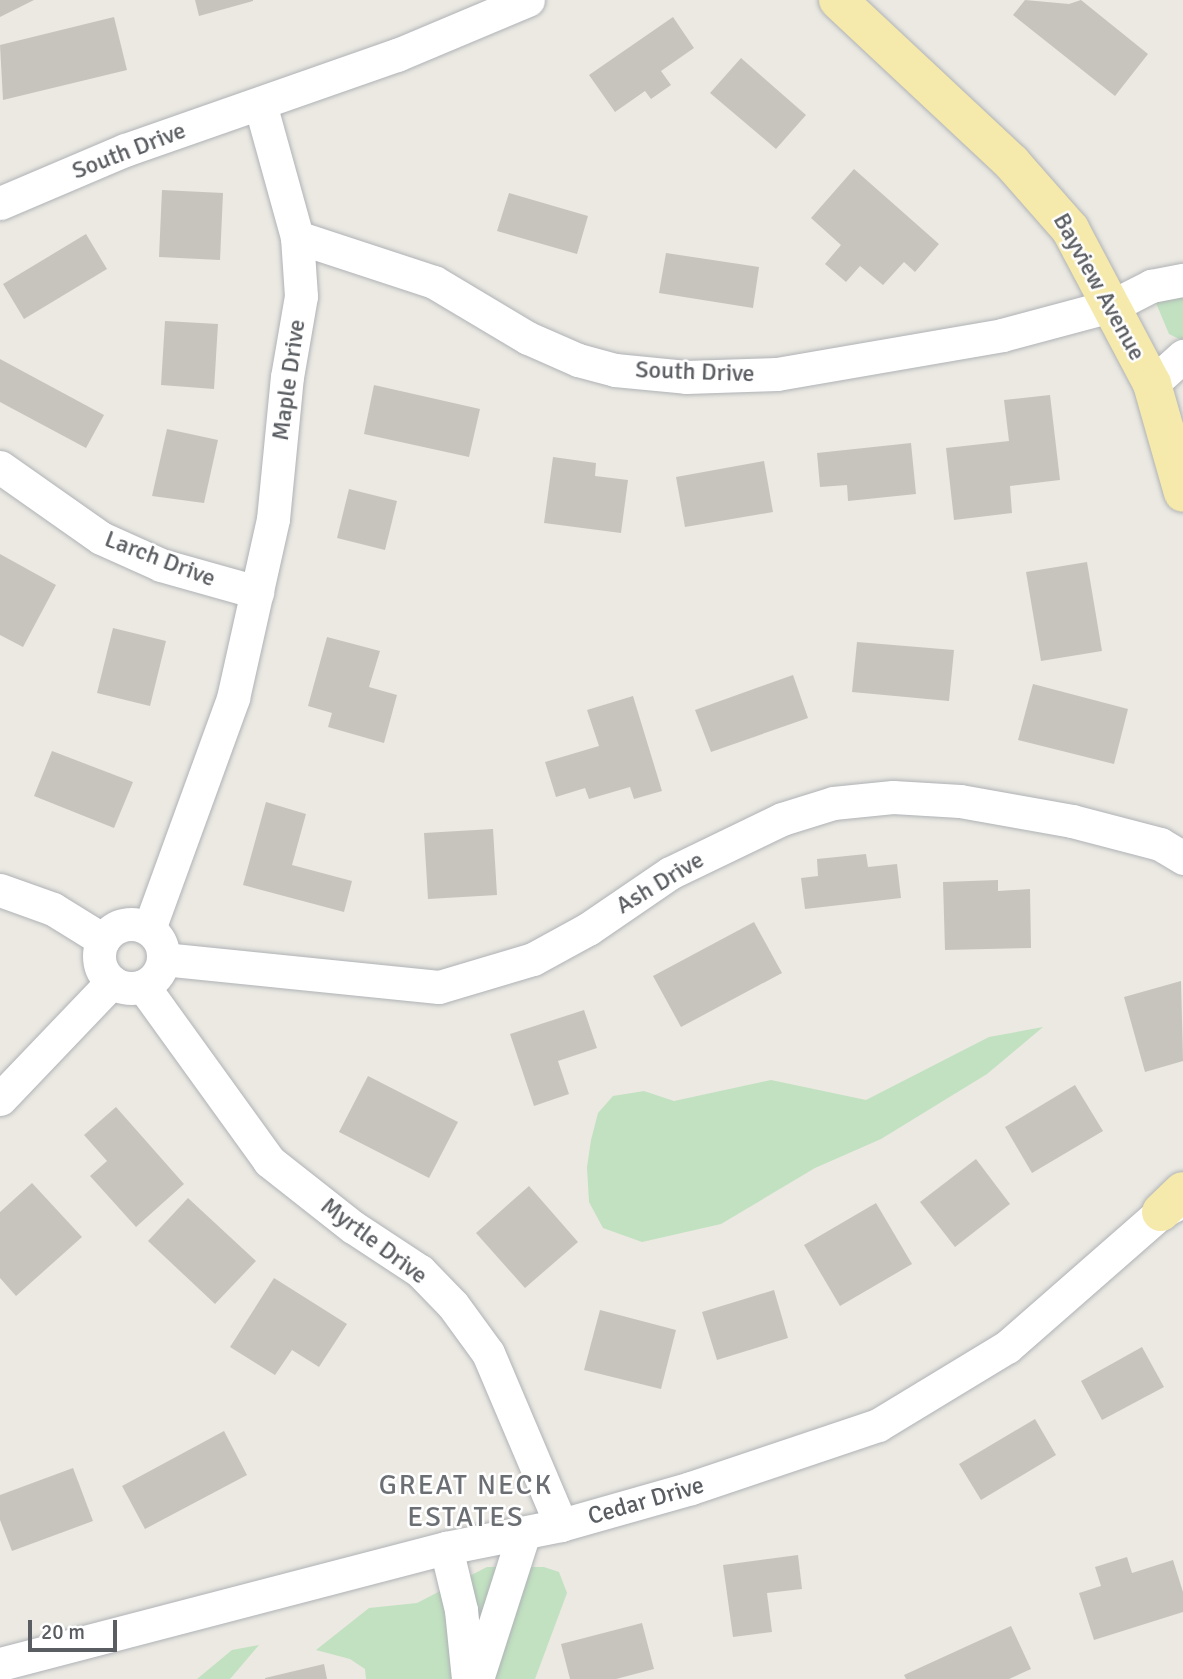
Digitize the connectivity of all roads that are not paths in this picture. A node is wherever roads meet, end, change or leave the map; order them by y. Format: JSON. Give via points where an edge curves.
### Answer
{"nodes":[{"id":1,"x":528,"y":0,"type":"edge"},
{"id":2,"x":838,"y":0,"type":"edge"},
{"id":3,"x":260,"y":104,"type":"junction"},
{"id":4,"x":0,"y":203,"type":"edge"},
{"id":5,"x":297,"y":237,"type":"junction"},
{"id":6,"x":1183,"y":280,"type":"edge"},
{"id":7,"x":1114,"y":305,"type":"junction"},
{"id":8,"x":1183,"y":356,"type":"edge"},
{"id":9,"x":1152,"y":384,"type":"junction"},
{"id":10,"x":0,"y":467,"type":"edge"},
{"id":11,"x":1183,"y":492,"type":"edge"},
{"id":12,"x":257,"y":593,"type":"junction"},
{"id":13,"x":1175,"y":847,"type":"edge"},
{"id":14,"x":0,"y":890,"type":"edge"},
{"id":15,"x":149,"y":929,"type":"junction"},
{"id":16,"x":103,"y":940,"type":"junction"},
{"id":17,"x":163,"y":959,"type":"junction"},
{"id":18,"x":127,"y":984,"type":"junction"},
{"id":19,"x":0,"y":1099,"type":"edge"},
{"id":20,"x":1177,"y":1203,"type":"edge"},
{"id":21,"x":561,"y":1525,"type":"junction"},
{"id":22,"x":524,"y":1533,"type":"junction"},
{"id":23,"x":446,"y":1548,"type":"junction"},
{"id":24,"x":0,"y":1664,"type":"edge"},
{"id":25,"x":468,"y":1679,"type":"edge"},
{"id":26,"x":477,"y":1679,"type":"edge"}],
"edges":[{"from":1,"to":3,"type":"street","via":[[397,55]]},
{"from":2,"to":7,"type":"main road","name":"Bayview Avenue","via":[[1055,208]]},
{"from":3,"to":4,"type":"street","name":"South Drive","via":[[125,150]]},
{"from":3,"to":5,"type":"street","name":"Maple Drive"},
{"from":5,"to":7,"type":"street","name":"South Drive","via":[[434,282],[527,338],[578,360],[615,370],[687,377],[777,374],[1002,335]]},
{"from":5,"to":12,"type":"street","name":"Maple Drive","via":[[302,296],[287,377],[273,519]]},
{"from":6,"to":7,"type":"street","name":"South Drive","via":[[1150,286]]},
{"from":7,"to":9,"type":"main road","name":"Bayview Avenue"},
{"from":8,"to":9,"type":"street"},
{"from":9,"to":11,"type":"main road","name":"Bayview Avenue"},
{"from":10,"to":12,"type":"street","name":"Larch Drive","via":[[101,538],[161,565]]},
{"from":12,"to":15,"type":"street","name":"Maple Drive","via":[[233,698]]},
{"from":13,"to":17,"type":"street","name":"Ash Drive","via":[[1072,821],[960,801],[893,797],[833,803],[782,819],[670,873],[588,929],[533,959],[439,987]]},
{"from":14,"to":16,"type":"street","via":[[53,909]]},
{"from":15,"to":16,"type":"street","via":[[123,924]]},
{"from":15,"to":17,"type":"street","via":[[159,940]]},
{"from":16,"to":18,"type":"street","via":[[100,965]]},
{"from":17,"to":18,"type":"street","via":[[159,972]]},
{"from":18,"to":19,"type":"street"},
{"from":18,"to":21,"type":"street","name":"Myrtle Drive","via":[[269,1161],[353,1227],[420,1271],[453,1305],[488,1353]]},
{"from":20,"to":21,"type":"street","name":"Cedar Drive","via":[[1007,1347],[878,1424],[691,1488]]},
{"from":21,"to":22,"type":"street","name":"Cedar Drive"},
{"from":22,"to":23,"type":"street","name":"Cedar Drive"},
{"from":22,"to":26,"type":"street"},
{"from":23,"to":24,"type":"street","name":"Cedar Drive"},
{"from":23,"to":25,"type":"street","via":[[461,1610]]}]}
